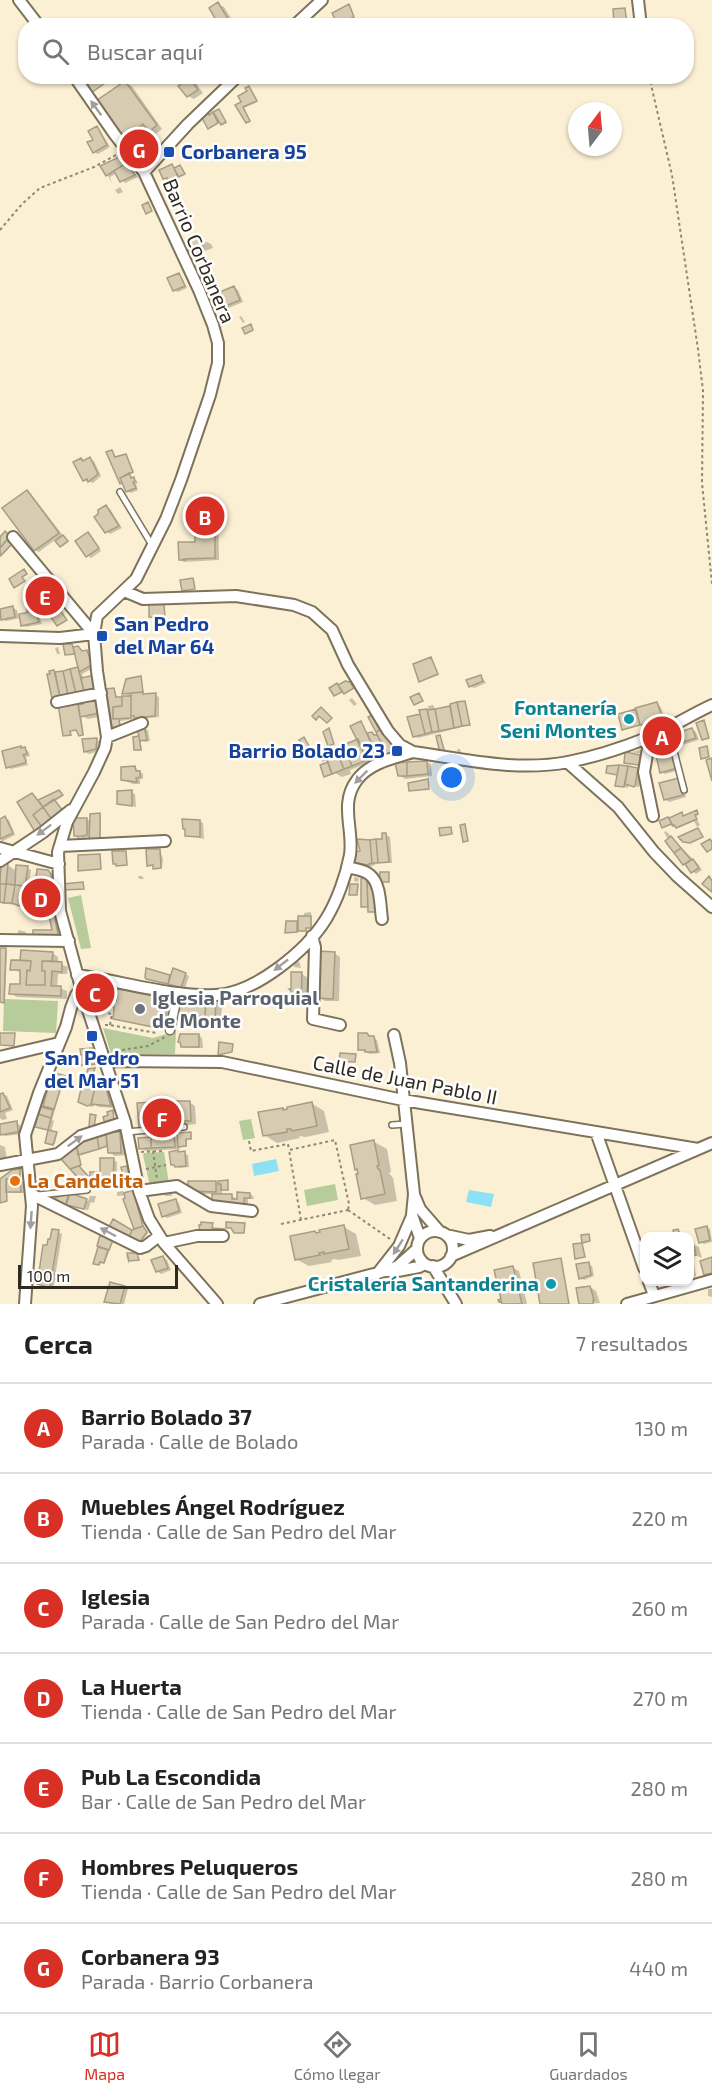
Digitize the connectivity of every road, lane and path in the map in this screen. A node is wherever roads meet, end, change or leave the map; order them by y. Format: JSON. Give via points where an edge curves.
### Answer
{"nodes":[{"id":1,"x":19,"y":0,"type":"edge"},
{"id":2,"x":322,"y":0,"type":"edge"},
{"id":3,"x":638,"y":0,"type":"edge"},
{"id":4,"x":33,"y":18,"type":"edge"},
{"id":5,"x":303,"y":18,"type":"edge"},
{"id":6,"x":640,"y":18,"type":"edge"},
{"id":7,"x":80,"y":84,"type":"edge"},
{"id":8,"x":230,"y":84,"type":"edge"},
{"id":9,"x":652,"y":84,"type":"edge"},
{"id":10,"x":127,"y":149,"type":"junction"},
{"id":11,"x":144,"y":171,"type":"junction"},
{"id":12,"x":0,"y":230,"type":"edge"},
{"id":13,"x":120,"y":492,"type":"dead end"},
{"id":14,"x":13,"y":537,"type":"dead end"},
{"id":15,"x":153,"y":546,"type":"junction"},
{"id":16,"x":712,"y":584,"type":"edge"},
{"id":17,"x":124,"y":591,"type":"junction"},
{"id":18,"x":94,"y":634,"type":"junction"},
{"id":19,"x":0,"y":636,"type":"edge"},
{"id":20,"x":100,"y":693,"type":"junction"},
{"id":21,"x":57,"y":702,"type":"dead end"},
{"id":22,"x":712,"y":705,"type":"edge"},
{"id":23,"x":142,"y":723,"type":"dead end"},
{"id":24,"x":668,"y":726,"type":"junction"},
{"id":25,"x":107,"y":737,"type":"junction"},
{"id":26,"x":650,"y":737,"type":"junction"},
{"id":27,"x":413,"y":752,"type":"junction"},
{"id":28,"x":567,"y":762,"type":"junction"},
{"id":29,"x":684,"y":790,"type":"dead end"},
{"id":30,"x":74,"y":807,"type":"junction"},
{"id":31,"x":653,"y":816,"type":"dead end"},
{"id":32,"x":165,"y":841,"type":"dead end"},
{"id":33,"x":60,"y":846,"type":"junction"},
{"id":34,"x":0,"y":848,"type":"edge"},
{"id":35,"x":14,"y":852,"type":"junction"},
{"id":36,"x":0,"y":861,"type":"edge"},
{"id":37,"x":59,"y":864,"type":"junction"},
{"id":38,"x":347,"y":867,"type":"junction"},
{"id":39,"x":712,"y":907,"type":"edge"},
{"id":40,"x":382,"y":919,"type":"dead end"},
{"id":41,"x":312,"y":936,"type":"junction"},
{"id":42,"x":0,"y":940,"type":"edge"},
{"id":43,"x":69,"y":941,"type":"junction"},
{"id":44,"x":77,"y":975,"type":"junction"},
{"id":45,"x":114,"y":981,"type":"junction"},
{"id":46,"x":81,"y":990,"type":"junction"},
{"id":47,"x":178,"y":992,"type":"junction"},
{"id":48,"x":110,"y":1024,"type":"junction"},
{"id":49,"x":340,"y":1025,"type":"dead end"},
{"id":50,"x":93,"y":1027,"type":"junction"},
{"id":51,"x":170,"y":1030,"type":"joint"},
{"id":52,"x":157,"y":1033,"type":"dead end"},
{"id":53,"x":394,"y":1035,"type":"dead end"},
{"id":54,"x":59,"y":1043,"type":"junction"},
{"id":55,"x":120,"y":1050,"type":"dead end"},
{"id":56,"x":0,"y":1057,"type":"edge"},
{"id":57,"x":105,"y":1063,"type":"junction"},
{"id":58,"x":403,"y":1100,"type":"junction"},
{"id":59,"x":406,"y":1124,"type":"junction"},
{"id":60,"x":392,"y":1125,"type":"dead end"},
{"id":61,"x":125,"y":1127,"type":"junction"},
{"id":62,"x":184,"y":1127,"type":"dead end"},
{"id":63,"x":596,"y":1132,"type":"junction"},
{"id":64,"x":249,"y":1141,"type":"dead end"},
{"id":65,"x":712,"y":1143,"type":"edge"},
{"id":66,"x":698,"y":1149,"type":"junction"},
{"id":67,"x":289,"y":1150,"type":"junction"},
{"id":68,"x":153,"y":1151,"type":"junction"},
{"id":69,"x":163,"y":1151,"type":"dead end"},
{"id":70,"x":130,"y":1152,"type":"junction"},
{"id":71,"x":27,"y":1161,"type":"junction"},
{"id":72,"x":166,"y":1165,"type":"dead end"},
{"id":73,"x":1,"y":1166,"type":"edge"},
{"id":74,"x":156,"y":1167,"type":"junction"},
{"id":75,"x":134,"y":1171,"type":"junction"},
{"id":76,"x":614,"y":1185,"type":"junction"},
{"id":77,"x":159,"y":1187,"type":"junction"},
{"id":78,"x":87,"y":1190,"type":"dead end"},
{"id":79,"x":139,"y":1191,"type":"junction"},
{"id":80,"x":414,"y":1194,"type":"junction"},
{"id":81,"x":32,"y":1195,"type":"junction"},
{"id":82,"x":348,"y":1210,"type":"junction"},
{"id":83,"x":252,"y":1211,"type":"dead end"},
{"id":84,"x":412,"y":1215,"type":"junction"},
{"id":85,"x":301,"y":1220,"type":"junction"},
{"id":86,"x":281,"y":1224,"type":"dead end"},
{"id":87,"x":443,"y":1233,"type":"junction"},
{"id":88,"x":502,"y":1234,"type":"junction"},
{"id":89,"x":223,"y":1236,"type":"dead end"},
{"id":90,"x":161,"y":1239,"type":"junction"},
{"id":91,"x":418,"y":1244,"type":"junction"},
{"id":92,"x":399,"y":1246,"type":"junction"},
{"id":93,"x":640,"y":1255,"type":"edge"},
{"id":94,"x":449,"y":1259,"type":"junction"},
{"id":95,"x":429,"y":1265,"type":"junction"},
{"id":96,"x":377,"y":1274,"type":"junction"},
{"id":97,"x":712,"y":1280,"type":"edge"},
{"id":98,"x":651,"y":1286,"type":"edge"},
{"id":99,"x":451,"y":1292,"type":"junction"},
{"id":100,"x":654,"y":1295,"type":"junction"},
{"id":101,"x":25,"y":1304,"type":"edge"},
{"id":102,"x":217,"y":1304,"type":"edge"},
{"id":103,"x":260,"y":1304,"type":"edge"},
{"id":104,"x":456,"y":1304,"type":"edge"},
{"id":105,"x":627,"y":1304,"type":"edge"}],
"edges":[{"from":1,"to":4,"type":"street"},
{"from":2,"to":5,"type":"street"},
{"from":3,"to":6,"type":"street"},
{"from":10,"to":7,"type":"street","name":"Barrio Corbanera","one_way":true},
{"from":8,"to":11,"type":"street","name":"Barrio Corbanera"},
{"from":9,"to":16,"type":"path","via":[[672,175],[698,349],[703,391],[702,483]]},
{"from":10,"to":11,"type":"street","name":"Barrio Corbanera"},
{"from":10,"to":12,"type":"path","via":[[40,188]]},
{"from":11,"to":15,"type":"street","name":"Barrio Corbanera","via":[[213,325],[219,353],[214,381],[182,480]]},
{"from":13,"to":15,"type":"lane"},
{"from":14,"to":18,"type":"street"},
{"from":15,"to":17,"type":"street","name":"Barrio Corbanera","via":[[136,579]]},
{"from":17,"to":18,"type":"street","name":"Barrio Corbanera","via":[[97,616]]},
{"from":17,"to":27,"type":"street","via":[[143,599],[163,600],[236,596],[294,605],[312,612],[332,630],[388,731],[400,745]]},
{"from":18,"to":19,"type":"street","via":[[60,638]]},
{"from":18,"to":20,"type":"street"},
{"from":20,"to":21,"type":"street"},
{"from":20,"to":25,"type":"street"},
{"from":22,"to":24,"type":"street"},
{"from":23,"to":25,"type":"street"},
{"from":24,"to":26,"type":"street"},
{"from":24,"to":29,"type":"lane"},
{"from":25,"to":30,"type":"street","via":[[94,772]]},
{"from":26,"to":28,"type":"street"},
{"from":26,"to":31,"type":"street","via":[[644,772]]},
{"from":27,"to":28,"type":"street","via":[[510,764]]},
{"from":27,"to":38,"type":"street","one_way":true,"via":[[364,772],[352,788],[347,811],[351,844]]},
{"from":28,"to":39,"type":"street","via":[[618,807],[669,868]]},
{"from":30,"to":33,"type":"street"},
{"from":30,"to":35,"type":"street","one_way":true},
{"from":32,"to":33,"type":"street"},
{"from":33,"to":37,"type":"street"},
{"from":34,"to":35,"type":"street"},
{"from":35,"to":36,"type":"street"},
{"from":35,"to":37,"type":"street"},
{"from":37,"to":43,"type":"street","via":[[60,911]]},
{"from":38,"to":40,"type":"street","via":[[372,877]]},
{"from":38,"to":41,"type":"street","via":[[332,909]]},
{"from":41,"to":47,"type":"street","one_way":true,"via":[[273,971],[235,991],[219,995]]},
{"from":41,"to":49,"type":"street","via":[[313,1019]]},
{"from":42,"to":43,"type":"street"},
{"from":43,"to":44,"type":"street"},
{"from":44,"to":45,"type":"street"},
{"from":44,"to":46,"type":"street"},
{"from":45,"to":47,"type":"street"},
{"from":45,"to":48,"type":"path","via":[[107,1013],[112,1014]]},
{"from":46,"to":50,"type":"street"},
{"from":46,"to":54,"type":"street","via":[[73,1001]]},
{"from":47,"to":51,"type":"street"},
{"from":48,"to":50,"type":"path"},
{"from":48,"to":52,"type":"path"},
{"from":50,"to":57,"type":"street"},
{"from":51,"to":55,"type":"path","via":[[148,1046]]},
{"from":53,"to":58,"type":"street"},
{"from":54,"to":56,"type":"street"},
{"from":54,"to":71,"type":"street","via":[[25,1135]]},
{"from":57,"to":58,"type":"street","name":"Calle de Juan Pablo II","via":[[222,1062]]},
{"from":57,"to":61,"type":"street"},
{"from":58,"to":59,"type":"street"},
{"from":58,"to":63,"type":"street","name":"Calle de Juan Pablo II"},
{"from":59,"to":60,"type":"lane"},
{"from":59,"to":80,"type":"street"},
{"from":61,"to":62,"type":"lane"},
{"from":61,"to":70,"type":"street"},
{"from":71,"to":61,"type":"street","one_way":true,"via":[[58,1154],[81,1136]]},
{"from":63,"to":66,"type":"street","name":"Calle de Juan Pablo II"},
{"from":63,"to":76,"type":"street"},
{"from":64,"to":67,"type":"path","via":[[251,1152],[288,1144]]},
{"from":65,"to":66,"type":"street"},
{"from":66,"to":76,"type":"street"},
{"from":67,"to":82,"type":"path","via":[[335,1140]]},
{"from":67,"to":85,"type":"path"},
{"from":68,"to":69,"type":"path"},
{"from":68,"to":70,"type":"path"},
{"from":68,"to":74,"type":"path"},
{"from":70,"to":75,"type":"street"},
{"from":71,"to":73,"type":"street"},
{"from":71,"to":81,"type":"street"},
{"from":72,"to":74,"type":"path"},
{"from":74,"to":75,"type":"path"},
{"from":74,"to":77,"type":"path"},
{"from":75,"to":79,"type":"street"},
{"from":76,"to":88,"type":"street"},
{"from":76,"to":93,"type":"street"},
{"from":77,"to":79,"type":"street"},
{"from":77,"to":83,"type":"street","via":[[177,1186],[211,1206]]},
{"from":78,"to":81,"type":"lane"},
{"from":79,"to":90,"type":"street"},
{"from":80,"to":84,"type":"street"},
{"from":80,"to":87,"type":"street","via":[[420,1209]]},
{"from":90,"to":81,"type":"street","one_way":true,"via":[[140,1248]]},
{"from":81,"to":101,"type":"street","one_way":true},
{"from":82,"to":85,"type":"path"},
{"from":82,"to":92,"type":"path"},
{"from":84,"to":91,"type":"street"},
{"from":84,"to":92,"type":"street"},
{"from":85,"to":86,"type":"path"},
{"from":87,"to":88,"type":"street","via":[[470,1240]]},
{"from":87,"to":91,"type":"street","via":[[429,1232]]},
{"from":87,"to":94,"type":"street","via":[[452,1245]]},
{"from":88,"to":94,"type":"street"},
{"from":89,"to":90,"type":"street"},
{"from":90,"to":102,"type":"street"},
{"from":91,"to":95,"type":"street","via":[[421,1260]]},
{"from":91,"to":96,"type":"street","via":[[398,1266]]},
{"from":92,"to":96,"type":"street","one_way":true},
{"from":94,"to":95,"type":"street","via":[[443,1265]]},
{"from":94,"to":99,"type":"street"},
{"from":95,"to":96,"type":"street"},
{"from":95,"to":99,"type":"street"},
{"from":96,"to":103,"type":"street"},
{"from":97,"to":100,"type":"street"},
{"from":98,"to":100,"type":"street"},
{"from":99,"to":104,"type":"street"},
{"from":100,"to":105,"type":"street"}]}
